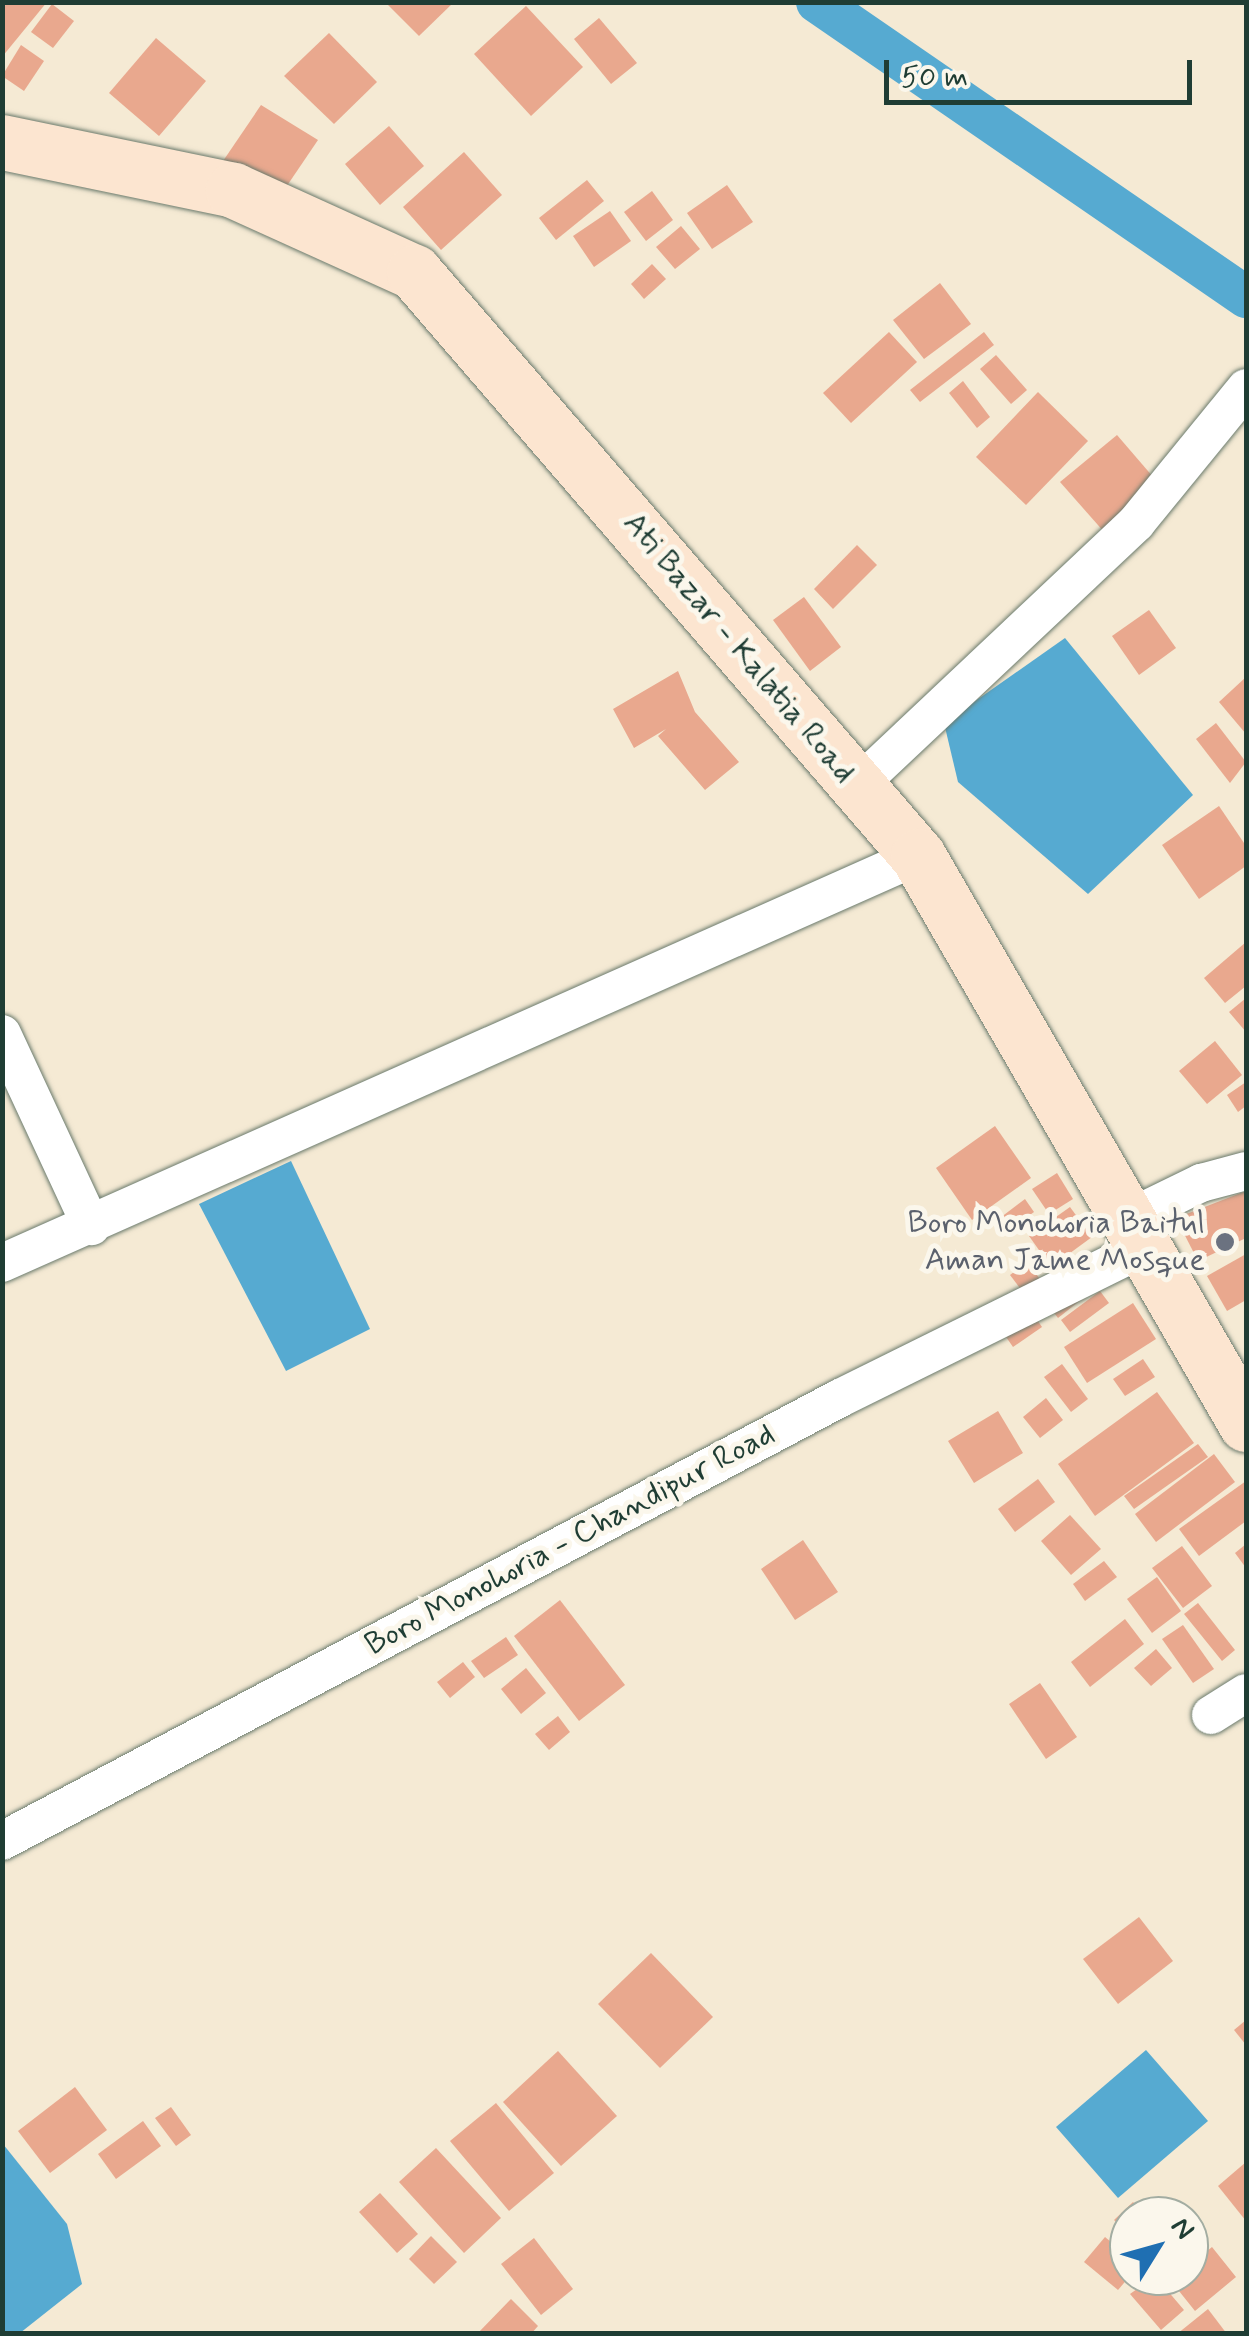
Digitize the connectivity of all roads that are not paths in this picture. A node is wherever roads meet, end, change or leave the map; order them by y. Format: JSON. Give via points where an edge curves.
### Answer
{"nodes":[{"id":1,"x":2,"y":142,"type":"edge"},
{"id":2,"x":1246,"y":388,"type":"edge"},
{"id":3,"x":856,"y":787,"type":"junction"},
{"id":4,"x":918,"y":856,"type":"junction"},
{"id":5,"x":2,"y":1034,"type":"edge"},
{"id":6,"x":1246,"y":1171,"type":"edge"},
{"id":7,"x":91,"y":1226,"type":"junction"},
{"id":8,"x":1134,"y":1234,"type":"junction"},
{"id":9,"x":2,"y":1263,"type":"edge"},
{"id":10,"x":1246,"y":1424,"type":"edge"},
{"id":11,"x":1246,"y":1694,"type":"edge"},
{"id":12,"x":1211,"y":1715,"type":"dead end"},
{"id":13,"x":2,"y":1841,"type":"edge"}],
"edges":[{"from":1,"to":3,"type":"main road","name":"Ati Bazar - Kalatia Road","via":[[233,190],[414,272]]},
{"from":2,"to":3,"type":"street","via":[[1136,523]]},
{"from":3,"to":4,"type":"main road","name":"Ati Bazar - Kalatia Road"},
{"from":4,"to":7,"type":"street"},
{"from":4,"to":8,"type":"main road","name":"Ati Bazar - Kalatia Road"},
{"from":5,"to":7,"type":"street"},
{"from":6,"to":8,"type":"street","name":"Boro Monohoria - Chandipur Road","via":[[1201,1182]]},
{"from":7,"to":9,"type":"street"},
{"from":8,"to":10,"type":"main road","name":"Ati Bazar - Kalatia Road"},
{"from":8,"to":13,"type":"street","name":"Boro Monohoria - Chandipur Road"},
{"from":11,"to":12,"type":"street"}]}
